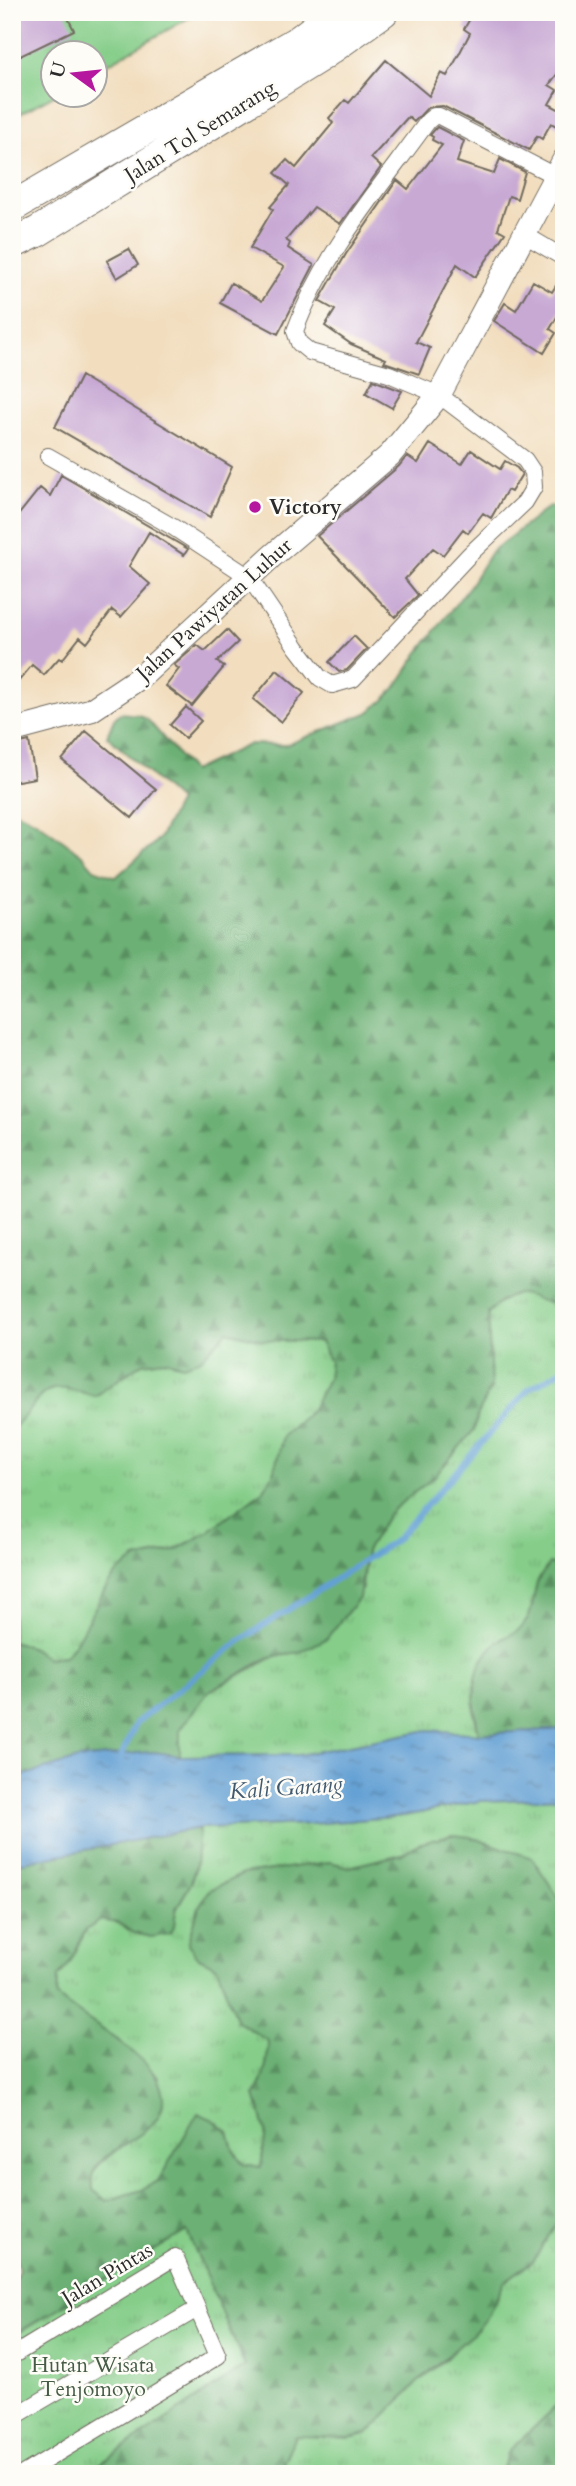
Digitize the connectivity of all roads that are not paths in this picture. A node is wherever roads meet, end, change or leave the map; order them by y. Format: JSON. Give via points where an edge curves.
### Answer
{"nodes":[{"id":1,"x":336,"y":12,"type":"edge"},
{"id":2,"x":383,"y":12,"type":"edge"},
{"id":3,"x":559,"y":168,"type":"edge"},
{"id":4,"x":12,"y":207,"type":"edge"},
{"id":5,"x":525,"y":235,"type":"junction"},
{"id":6,"x":12,"y":244,"type":"edge"},
{"id":7,"x":564,"y":258,"type":"edge"},
{"id":8,"x":439,"y":395,"type":"junction"},
{"id":9,"x":48,"y":456,"type":"dead end"},
{"id":10,"x":249,"y":577,"type":"junction"},
{"id":11,"x":12,"y":732,"type":"edge"},
{"id":12,"x":197,"y":2309,"type":"junction"},
{"id":13,"x":12,"y":2356,"type":"edge"},
{"id":14,"x":12,"y":2418,"type":"edge"},
{"id":15,"x":23,"y":2474,"type":"edge"}],
"edges":[{"from":1,"to":4,"type":"highway","name":"Jalan Tol Semarang","via":[[300,39]]},
{"from":2,"to":6,"type":"highway","name":"Jalan Tol Semarang","via":[[321,56]]},
{"from":3,"to":5,"type":"main road","name":"Jalan Pawiyatan Luhur"},
{"from":3,"to":8,"type":"street","via":[[434,116],[310,292],[295,331],[299,343],[310,352],[388,374]]},
{"from":5,"to":7,"type":"street"},
{"from":5,"to":8,"type":"main road","name":"Jalan Pawiyatan Luhur"},
{"from":8,"to":10,"type":"main road","name":"Jalan Pawiyatan Luhur","via":[[390,455]]},
{"from":8,"to":10,"type":"street","via":[[525,460],[533,472],[534,487],[526,502],[470,554],[353,679],[332,685],[320,678]]},
{"from":9,"to":10,"type":"street","via":[[173,527]]},
{"from":10,"to":11,"type":"main road","name":"Jalan Pawiyatan Luhur","via":[[142,676],[101,704]]},
{"from":12,"to":13,"type":"street","name":"Jalan Pintas","via":[[175,2257]]},
{"from":12,"to":14,"type":"street"},
{"from":12,"to":15,"type":"street","name":"Jalan Pintas","via":[[218,2356]]}]}
